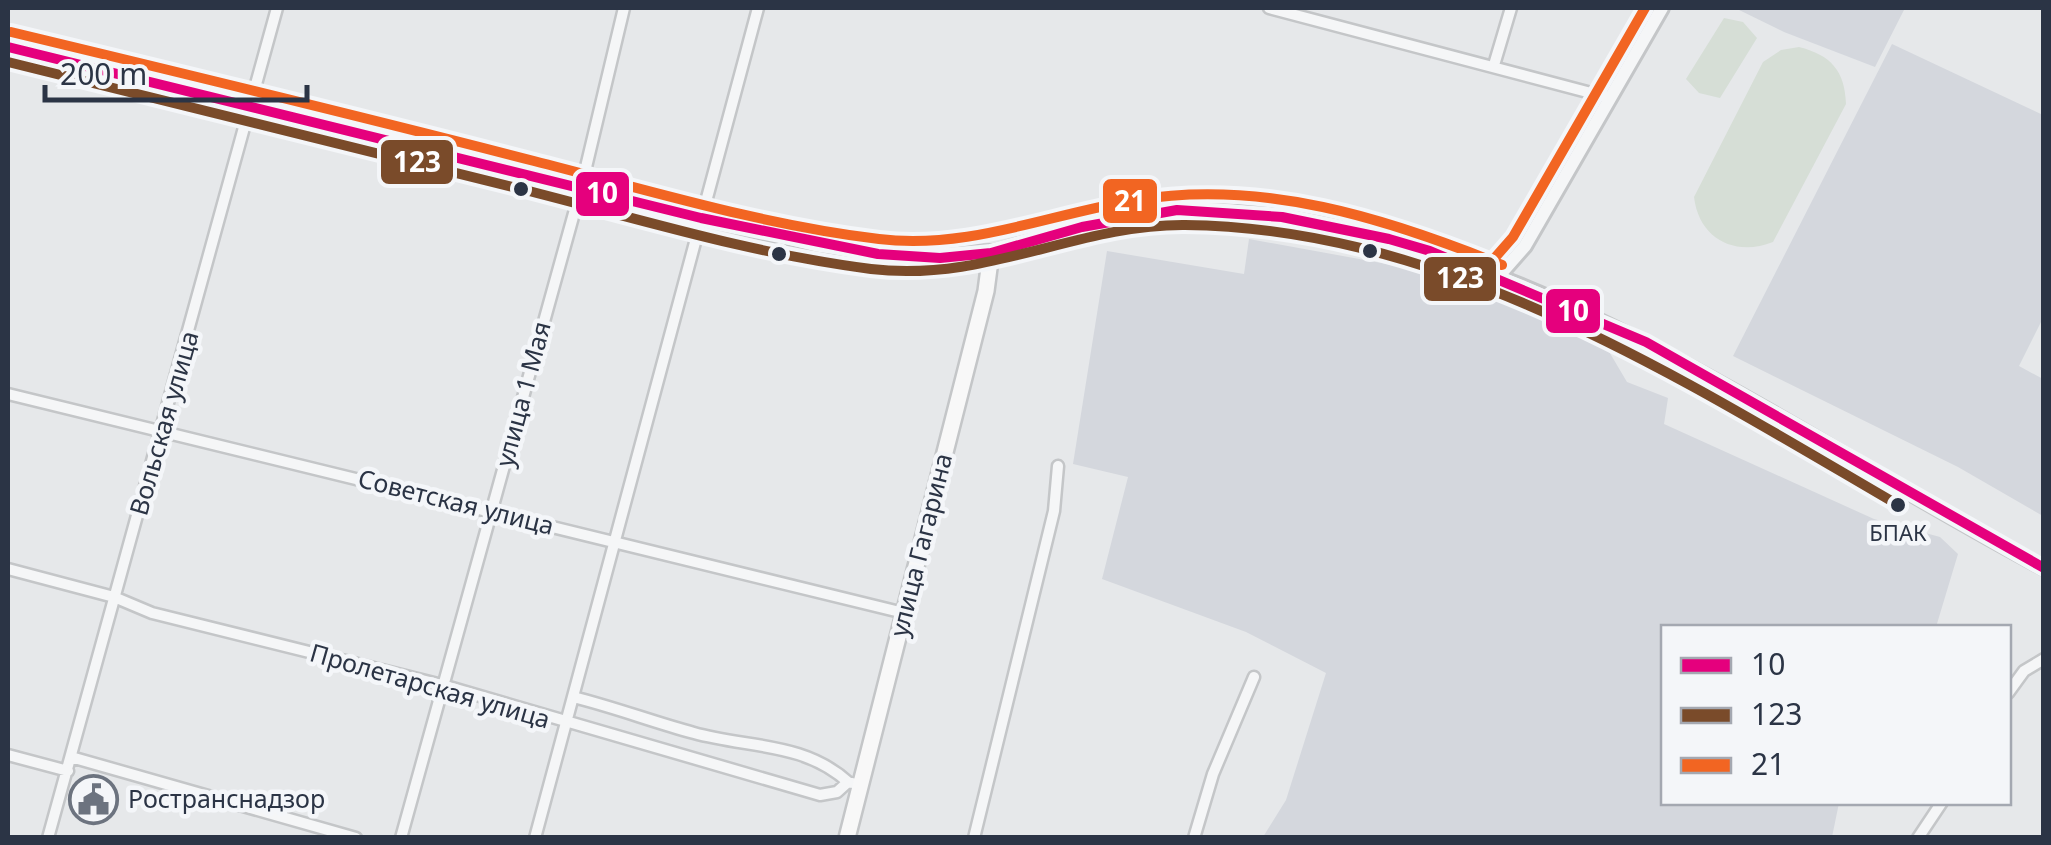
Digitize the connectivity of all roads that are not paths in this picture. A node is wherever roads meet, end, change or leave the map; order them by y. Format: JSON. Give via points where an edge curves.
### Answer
{"nodes":[{"id":1,"x":277,"y":8,"type":"edge"},
{"id":2,"x":624,"y":8,"type":"edge"},
{"id":3,"x":758,"y":8,"type":"edge"},
{"id":4,"x":1269,"y":8,"type":"edge"},
{"id":5,"x":1512,"y":8,"type":"edge"},
{"id":6,"x":1662,"y":8,"type":"edge"},
{"id":7,"x":8,"y":46,"type":"edge"},
{"id":8,"x":1494,"y":65,"type":"junction"},
{"id":9,"x":1610,"y":98,"type":"junction"},
{"id":10,"x":252,"y":105,"type":"junction"},
{"id":11,"x":581,"y":188,"type":"junction"},
{"id":12,"x":702,"y":218,"type":"junction"},
{"id":13,"x":991,"y":252,"type":"junction"},
{"id":14,"x":1496,"y":279,"type":"junction"},
{"id":15,"x":8,"y":394,"type":"edge"},
{"id":16,"x":162,"y":430,"type":"junction"},
{"id":17,"x":1058,"y":466,"type":"dead end"},
{"id":18,"x":491,"y":511,"type":"junction"},
{"id":19,"x":616,"y":542,"type":"junction"},
{"id":20,"x":2044,"y":568,"type":"edge"},
{"id":21,"x":8,"y":569,"type":"edge"},
{"id":22,"x":114,"y":597,"type":"junction"},
{"id":23,"x":904,"y":613,"type":"junction"},
{"id":24,"x":2044,"y":659,"type":"edge"},
{"id":25,"x":1254,"y":677,"type":"dead end"},
{"id":26,"x":442,"y":686,"type":"junction"},
{"id":27,"x":2011,"y":689,"type":"edge"},
{"id":28,"x":574,"y":696,"type":"junction"},
{"id":29,"x":566,"y":724,"type":"junction"},
{"id":30,"x":8,"y":755,"type":"edge"},
{"id":31,"x":72,"y":757,"type":"junction"},
{"id":32,"x":68,"y":772,"type":"junction"},
{"id":33,"x":854,"y":783,"type":"junction"},
{"id":34,"x":1940,"y":805,"type":"edge"},
{"id":35,"x":48,"y":838,"type":"edge"},
{"id":36,"x":356,"y":838,"type":"edge"},
{"id":37,"x":402,"y":838,"type":"edge"},
{"id":38,"x":535,"y":838,"type":"edge"},
{"id":39,"x":847,"y":838,"type":"edge"},
{"id":40,"x":974,"y":838,"type":"edge"},
{"id":41,"x":1194,"y":838,"type":"edge"},
{"id":42,"x":1918,"y":838,"type":"edge"}],
"edges":[{"from":1,"to":10,"type":"street","name":"Вольская улица"},
{"from":2,"to":11,"type":"street","name":"улица 1 Мая"},
{"from":3,"to":12,"type":"street"},
{"from":4,"to":8,"type":"street"},
{"from":5,"to":8,"type":"street"},
{"from":6,"to":9,"type":"street"},
{"from":7,"to":10,"type":"main road"},
{"from":8,"to":9,"type":"street"},
{"from":9,"to":14,"type":"street","via":[[1525,246]]},
{"from":10,"to":11,"type":"main road"},
{"from":10,"to":16,"type":"street","name":"Вольская улица"},
{"from":11,"to":12,"type":"main road"},
{"from":11,"to":18,"type":"street","name":"улица 1 Мая"},
{"from":12,"to":13,"type":"main road","via":[[878,254],[940,258]]},
{"from":12,"to":19,"type":"street"},
{"from":13,"to":14,"type":"street","via":[[1140,215],[1214,210],[1389,239]]},
{"from":13,"to":23,"type":"main road","name":"улица Гагарина"},
{"from":14,"to":20,"type":"street","via":[[1646,342]]},
{"from":15,"to":16,"type":"street","name":"Советская улица"},
{"from":16,"to":18,"type":"street","name":"Советская улица"},
{"from":16,"to":22,"type":"street","name":"Вольская улица"},
{"from":17,"to":40,"type":"street","via":[[1054,510]]},
{"from":18,"to":19,"type":"street","name":"Советская улица"},
{"from":18,"to":26,"type":"street","name":"улица 1 Мая"},
{"from":19,"to":23,"type":"street","name":"Советская улица"},
{"from":19,"to":28,"type":"street"},
{"from":21,"to":22,"type":"street","name":"Пролетарская улица"},
{"from":22,"to":26,"type":"street","name":"Пролетарская улица"},
{"from":22,"to":31,"type":"street","name":"Вольская улица"},
{"from":23,"to":33,"type":"main road","name":"улица Гагарина"},
{"from":24,"to":27,"type":"street"},
{"from":25,"to":41,"type":"street"},
{"from":26,"to":29,"type":"street","name":"Пролетарская улица"},
{"from":26,"to":37,"type":"street","name":"улица 1 Мая"},
{"from":28,"to":29,"type":"street"},
{"from":28,"to":33,"type":"street","name":"Пролетарская улица","via":[[695,734],[826,762]]},
{"from":29,"to":33,"type":"street","name":"Пролетарская улица","via":[[820,796]]},
{"from":29,"to":38,"type":"street"},
{"from":30,"to":32,"type":"street"},
{"from":31,"to":32,"type":"street","name":"Вольская улица"},
{"from":31,"to":36,"type":"street"},
{"from":32,"to":35,"type":"street","name":"Вольская улица"},
{"from":33,"to":39,"type":"main road","name":"улица Гагарина"},
{"from":34,"to":42,"type":"street"}]}
